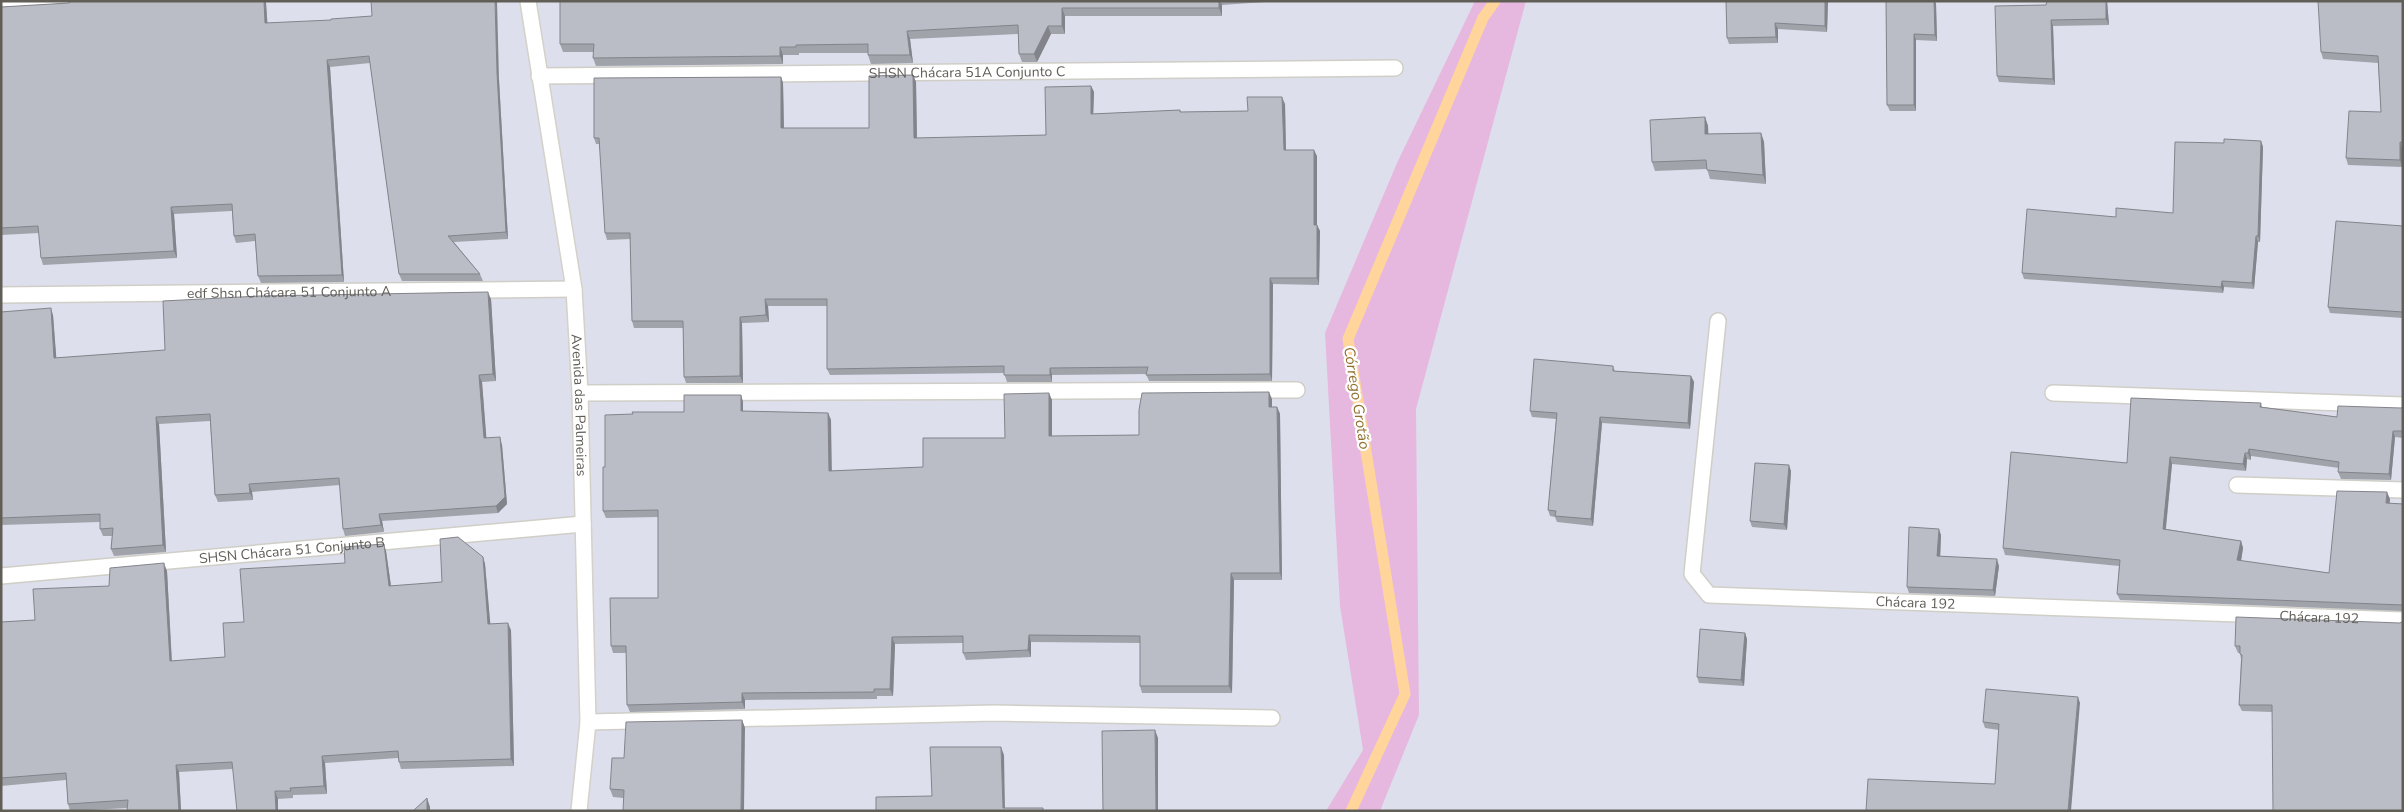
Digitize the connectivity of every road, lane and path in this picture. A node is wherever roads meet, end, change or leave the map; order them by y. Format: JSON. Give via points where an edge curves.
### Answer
{"nodes":[{"id":1,"x":71,"y":1,"type":"edge"},
{"id":2,"x":528,"y":1,"type":"edge"},
{"id":3,"x":1,"y":6,"type":"edge"},
{"id":4,"x":1395,"y":68,"type":"dead end"},
{"id":5,"x":539,"y":76,"type":"junction"},
{"id":6,"x":574,"y":289,"type":"junction"},
{"id":7,"x":1,"y":296,"type":"edge"},
{"id":8,"x":1718,"y":322,"type":"dead end"},
{"id":9,"x":1297,"y":390,"type":"dead end"},
{"id":10,"x":580,"y":394,"type":"junction"},
{"id":11,"x":2053,"y":394,"type":"dead end"},
{"id":12,"x":2403,"y":405,"type":"edge"},
{"id":13,"x":2237,"y":484,"type":"dead end"},
{"id":14,"x":2403,"y":490,"type":"edge"},
{"id":15,"x":583,"y":524,"type":"junction"},
{"id":16,"x":1,"y":576,"type":"edge"},
{"id":17,"x":2403,"y":620,"type":"edge"},
{"id":18,"x":1272,"y":718,"type":"dead end"},
{"id":19,"x":588,"y":722,"type":"junction"},
{"id":20,"x":579,"y":811,"type":"edge"}],
"edges":[{"from":1,"to":3,"type":"street"},
{"from":2,"to":5,"type":"street","name":"Avenida das Palmeiras"},
{"from":4,"to":5,"type":"street","name":"SHSN Chácara 51A Conjunto C"},
{"from":5,"to":6,"type":"street","name":"Avenida das Palmeiras"},
{"from":6,"to":7,"type":"street","name":"edf Shsn Chácara 51 Conjunto A"},
{"from":6,"to":10,"type":"street","name":"Avenida das Palmeiras"},
{"from":8,"to":17,"type":"street","name":"Chácara 192","via":[[1692,574],[1709,595]]},
{"from":9,"to":10,"type":"street"},
{"from":10,"to":15,"type":"street","name":"Avenida das Palmeiras"},
{"from":11,"to":12,"type":"street"},
{"from":13,"to":14,"type":"street"},
{"from":15,"to":16,"type":"street","name":"SHSN Chácara 51 Conjunto B"},
{"from":15,"to":19,"type":"street","name":"Avenida das Palmeiras"},
{"from":18,"to":19,"type":"street","via":[[995,713]]},
{"from":19,"to":20,"type":"street","name":"Avenida das Palmeiras"}]}
